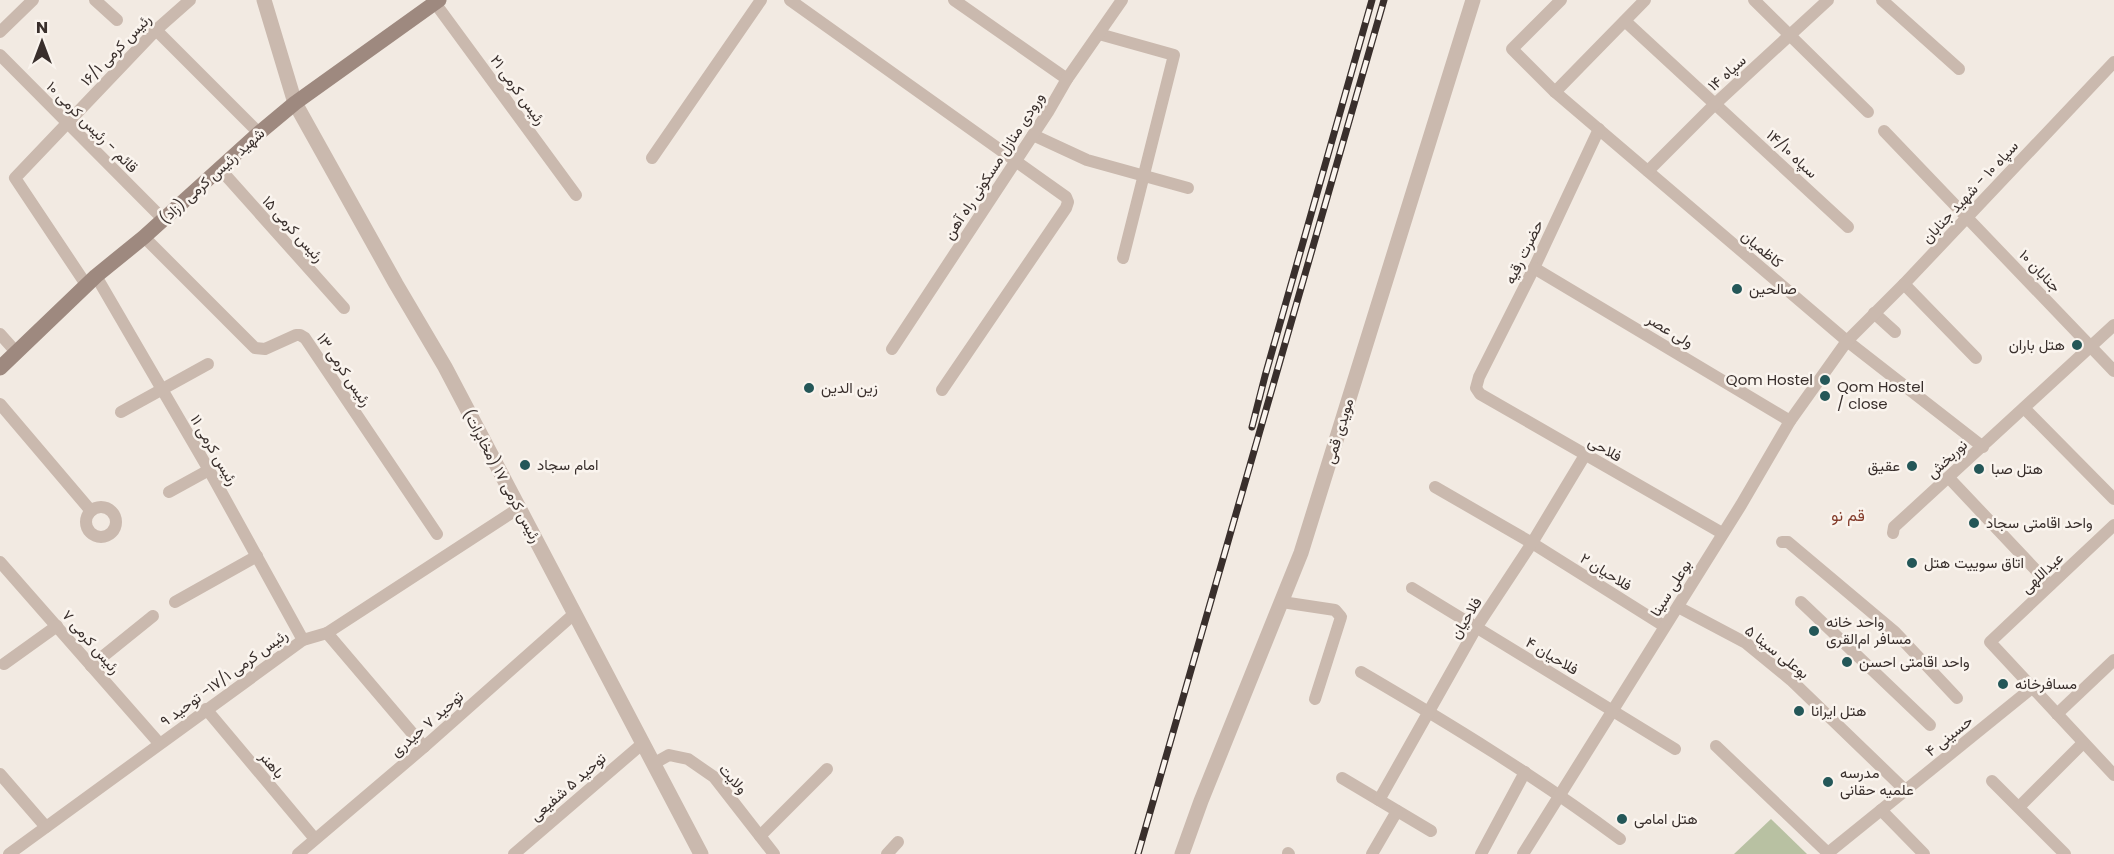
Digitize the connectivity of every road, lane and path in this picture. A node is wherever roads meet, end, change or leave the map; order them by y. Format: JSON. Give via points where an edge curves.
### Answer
{"nodes":[{"id":1,"x":33,"y":0,"type":"edge"},
{"id":2,"x":95,"y":0,"type":"edge"},
{"id":3,"x":190,"y":0,"type":"edge"},
{"id":4,"x":264,"y":0,"type":"edge"},
{"id":5,"x":761,"y":0,"type":"edge"},
{"id":6,"x":790,"y":0,"type":"edge"},
{"id":7,"x":954,"y":0,"type":"edge"},
{"id":8,"x":1122,"y":0,"type":"edge"},
{"id":9,"x":1473,"y":0,"type":"edge"},
{"id":10,"x":1561,"y":0,"type":"edge"},
{"id":11,"x":1645,"y":0,"type":"edge"},
{"id":12,"x":1754,"y":0,"type":"edge"},
{"id":13,"x":1828,"y":0,"type":"edge"},
{"id":14,"x":1882,"y":0,"type":"edge"},
{"id":15,"x":433,"y":2,"type":"edge"},
{"id":16,"x":117,"y":20,"type":"dead end"},
{"id":17,"x":1625,"y":21,"type":"junction"},
{"id":18,"x":156,"y":30,"type":"junction"},
{"id":19,"x":0,"y":32,"type":"edge"},
{"id":20,"x":1099,"y":34,"type":"junction"},
{"id":21,"x":1791,"y":35,"type":"junction"},
{"id":22,"x":0,"y":56,"type":"edge"},
{"id":23,"x":2114,"y":62,"type":"edge"},
{"id":24,"x":1959,"y":69,"type":"dead end"},
{"id":25,"x":1067,"y":79,"type":"junction"},
{"id":26,"x":1555,"y":92,"type":"junction"},
{"id":27,"x":295,"y":103,"type":"junction"},
{"id":28,"x":1715,"y":104,"type":"junction"},
{"id":29,"x":1868,"y":112,"type":"dead end"},
{"id":30,"x":67,"y":124,"type":"junction"},
{"id":31,"x":1599,"y":129,"type":"junction"},
{"id":32,"x":1884,"y":130,"type":"dead end"},
{"id":33,"x":259,"y":133,"type":"junction"},
{"id":34,"x":1033,"y":135,"type":"junction"},
{"id":35,"x":652,"y":159,"type":"dead end"},
{"id":36,"x":1015,"y":162,"type":"junction"},
{"id":37,"x":220,"y":170,"type":"junction"},
{"id":38,"x":1648,"y":171,"type":"junction"},
{"id":39,"x":1144,"y":175,"type":"junction"},
{"id":40,"x":15,"y":178,"type":"joint"},
{"id":41,"x":1188,"y":188,"type":"dead end"},
{"id":42,"x":576,"y":195,"type":"dead end"},
{"id":43,"x":1966,"y":217,"type":"junction"},
{"id":44,"x":164,"y":220,"type":"junction"},
{"id":45,"x":1848,"y":227,"type":"dead end"},
{"id":46,"x":144,"y":237,"type":"junction"},
{"id":47,"x":1123,"y":258,"type":"dead end"},
{"id":48,"x":1534,"y":268,"type":"junction"},
{"id":49,"x":91,"y":281,"type":"junction"},
{"id":50,"x":1904,"y":284,"type":"junction"},
{"id":51,"x":344,"y":308,"type":"dead end"},
{"id":52,"x":1875,"y":313,"type":"junction"},
{"id":53,"x":2114,"y":325,"type":"edge"},
{"id":54,"x":1896,"y":332,"type":"dead end"},
{"id":55,"x":0,"y":334,"type":"edge"},
{"id":56,"x":1847,"y":341,"type":"junction"},
{"id":57,"x":2092,"y":347,"type":"junction"},
{"id":58,"x":892,"y":349,"type":"dead end"},
{"id":59,"x":16,"y":353,"type":"junction"},
{"id":60,"x":1976,"y":358,"type":"dead end"},
{"id":61,"x":208,"y":364,"type":"dead end"},
{"id":62,"x":0,"y":368,"type":"edge"},
{"id":63,"x":2114,"y":371,"type":"edge"},
{"id":64,"x":161,"y":388,"type":"junction"},
{"id":65,"x":1476,"y":388,"type":"joint"},
{"id":66,"x":942,"y":390,"type":"dead end"},
{"id":67,"x":0,"y":404,"type":"edge"},
{"id":68,"x":2024,"y":408,"type":"junction"},
{"id":69,"x":121,"y":412,"type":"dead end"},
{"id":70,"x":1790,"y":421,"type":"junction"},
{"id":71,"x":1983,"y":447,"type":"junction"},
{"id":72,"x":1585,"y":455,"type":"junction"},
{"id":73,"x":209,"y":470,"type":"junction"},
{"id":74,"x":1949,"y":478,"type":"junction"},
{"id":75,"x":1435,"y":487,"type":"dead end"},
{"id":76,"x":169,"y":492,"type":"dead end"},
{"id":77,"x":2114,"y":499,"type":"edge"},
{"id":78,"x":519,"y":508,"type":"junction"},
{"id":79,"x":91,"y":511,"type":"dead end"},
{"id":80,"x":2114,"y":525,"type":"edge"},
{"id":81,"x":1722,"y":533,"type":"junction"},
{"id":82,"x":1893,"y":533,"type":"dead end"},
{"id":83,"x":437,"y":534,"type":"dead end"},
{"id":84,"x":1782,"y":542,"type":"dead end"},
{"id":85,"x":1532,"y":543,"type":"junction"},
{"id":86,"x":257,"y":556,"type":"junction"},
{"id":87,"x":0,"y":562,"type":"edge"},
{"id":88,"x":2050,"y":585,"type":"junction"},
{"id":89,"x":1412,"y":588,"type":"dead end"},
{"id":90,"x":175,"y":602,"type":"dead end"},
{"id":91,"x":1282,"y":602,"type":"junction"},
{"id":92,"x":1801,"y":602,"type":"dead end"},
{"id":93,"x":1678,"y":607,"type":"junction"},
{"id":94,"x":574,"y":614,"type":"junction"},
{"id":95,"x":153,"y":616,"type":"dead end"},
{"id":96,"x":57,"y":626,"type":"junction"},
{"id":97,"x":1664,"y":626,"type":"junction"},
{"id":98,"x":1476,"y":628,"type":"junction"},
{"id":99,"x":327,"y":633,"type":"junction"},
{"id":100,"x":303,"y":640,"type":"junction"},
{"id":101,"x":2114,"y":660,"type":"edge"},
{"id":102,"x":4,"y":664,"type":"dead end"},
{"id":103,"x":91,"y":666,"type":"junction"},
{"id":104,"x":1361,"y":672,"type":"dead end"},
{"id":105,"x":2032,"y":688,"type":"junction"},
{"id":106,"x":1957,"y":698,"type":"dead end"},
{"id":107,"x":1315,"y":699,"type":"dead end"},
{"id":108,"x":206,"y":709,"type":"junction"},
{"id":109,"x":1612,"y":710,"type":"junction"},
{"id":110,"x":1429,"y":712,"type":"junction"},
{"id":111,"x":2056,"y":714,"type":"junction"},
{"id":112,"x":1930,"y":725,"type":"dead end"},
{"id":113,"x":159,"y":743,"type":"junction"},
{"id":114,"x":2083,"y":743,"type":"junction"},
{"id":115,"x":642,"y":744,"type":"junction"},
{"id":116,"x":1716,"y":746,"type":"dead end"},
{"id":117,"x":424,"y":747,"type":"junction"},
{"id":118,"x":1675,"y":749,"type":"dead end"},
{"id":119,"x":653,"y":764,"type":"junction"},
{"id":120,"x":826,"y":769,"type":"dead end"},
{"id":121,"x":1525,"y":772,"type":"junction"},
{"id":122,"x":0,"y":774,"type":"edge"},
{"id":123,"x":2114,"y":776,"type":"edge"},
{"id":124,"x":1342,"y":778,"type":"dead end"},
{"id":125,"x":1992,"y":781,"type":"dead end"},
{"id":126,"x":1905,"y":790,"type":"junction"},
{"id":127,"x":1562,"y":795,"type":"junction"},
{"id":128,"x":1379,"y":800,"type":"junction"},
{"id":129,"x":2019,"y":807,"type":"junction"},
{"id":130,"x":1881,"y":810,"type":"junction"},
{"id":131,"x":1397,"y":811,"type":"junction"},
{"id":132,"x":46,"y":827,"type":"junction"},
{"id":133,"x":1431,"y":831,"type":"dead end"},
{"id":134,"x":760,"y":836,"type":"junction"},
{"id":135,"x":315,"y":839,"type":"junction"},
{"id":136,"x":1620,"y":839,"type":"dead end"},
{"id":137,"x":898,"y":842,"type":"dead end"},
{"id":138,"x":1829,"y":853,"type":"edge"},
{"id":139,"x":9,"y":854,"type":"edge"},
{"id":140,"x":298,"y":854,"type":"edge"},
{"id":141,"x":514,"y":854,"type":"edge"},
{"id":142,"x":701,"y":854,"type":"edge"},
{"id":143,"x":774,"y":854,"type":"edge"},
{"id":144,"x":887,"y":854,"type":"edge"},
{"id":145,"x":1182,"y":854,"type":"edge"},
{"id":146,"x":1372,"y":854,"type":"edge"},
{"id":147,"x":1480,"y":854,"type":"edge"},
{"id":148,"x":1523,"y":854,"type":"edge"},
{"id":149,"x":1924,"y":854,"type":"edge"},
{"id":150,"x":2065,"y":854,"type":"edge"}],
"edges":[{"from":1,"to":19,"type":"street"},
{"from":2,"to":16,"type":"street"},
{"from":3,"to":18,"type":"street","name":"رئیس کرمی ۱۶/۱"},
{"from":4,"to":27,"type":"street","name":"رئیس کرمی ۱۷ (مخابرات)"},
{"from":5,"to":35,"type":"street"},
{"from":6,"to":36,"type":"street"},
{"from":7,"to":25,"type":"street"},
{"from":8,"to":20,"type":"street","name":"ورودی منازل مسکونی راه آهن"},
{"from":9,"to":91,"type":"street","name":"مویدی قمی","via":[[1301,553]]},
{"from":10,"to":26,"type":"street","name":"کاظمیان","via":[[1512,50]]},
{"from":11,"to":17,"type":"street"},
{"from":12,"to":21,"type":"street"},
{"from":13,"to":21,"type":"street","name":"سپاه ۱۴"},
{"from":14,"to":24,"type":"street"},
{"from":15,"to":27,"type":"main road","name":"شهید رئیس کرمی (زاد)"},
{"from":15,"to":42,"type":"street","name":"رئیس کرمی ۲۱"},
{"from":17,"to":26,"type":"street"},
{"from":17,"to":28,"type":"street","name":"سپاه ۱۴/۱۰"},
{"from":18,"to":30,"type":"street","name":"رئیس کرمی ۱۶/۱"},
{"from":18,"to":33,"type":"street"},
{"from":20,"to":25,"type":"street","name":"ورودی منازل مسکونی راه آهن"},
{"from":20,"to":39,"type":"street","via":[[1174,55]]},
{"from":21,"to":28,"type":"street","name":"سپاه ۱۴"},
{"from":21,"to":29,"type":"street"},
{"from":22,"to":30,"type":"street","name":"قائم - رئیس کرمی ۱۰"},
{"from":23,"to":43,"type":"street","name":"سپاه ۱۰ - شهید جنابان"},
{"from":25,"to":34,"type":"street","name":"ورودی منازل مسکونی راه آهن"},
{"from":26,"to":31,"type":"street","name":"کاظمیان"},
{"from":27,"to":33,"type":"main road","name":"شهید رئیس کرمی (زاد)"},
{"from":27,"to":78,"type":"street","name":"رئیس کرمی ۱۷ (مخابرات)","via":[[445,367]]},
{"from":28,"to":38,"type":"street","name":"سپاه ۱۴"},
{"from":28,"to":45,"type":"street","name":"سپاه ۱۴/۱۰"},
{"from":30,"to":40,"type":"street","name":"رئیس کرمی ۱۶/۱"},
{"from":30,"to":44,"type":"street","name":"قائم - رئیس کرمی ۱۰"},
{"from":31,"to":38,"type":"street","name":"کاظمیان"},
{"from":31,"to":48,"type":"street","name":"حضرت رقیه"},
{"from":32,"to":43,"type":"street","name":"جنابان ۱۰"},
{"from":33,"to":37,"type":"main road","name":"شهید رئیس کرمی (زاد)"},
{"from":34,"to":36,"type":"street","name":"ورودی منازل مسکونی راه آهن"},
{"from":34,"to":39,"type":"street","via":[[1087,160]]},
{"from":36,"to":58,"type":"street","name":"ورودی منازل مسکونی راه آهن"},
{"from":36,"to":66,"type":"street","via":[[1068,202]]},
{"from":37,"to":44,"type":"main road","name":"شهید رئیس کرمی (زاد)"},
{"from":37,"to":51,"type":"street","name":"رئیس کرمی ۱۵"},
{"from":38,"to":56,"type":"street","name":"کاظمیان"},
{"from":39,"to":41,"type":"street"},
{"from":39,"to":47,"type":"street"},
{"from":40,"to":49,"type":"street","name":"رئیس کرمی ۱۱"},
{"from":43,"to":50,"type":"street","name":"سپاه ۱۰ - شهید جنابان"},
{"from":43,"to":57,"type":"street","name":"جنابان ۱۰"},
{"from":44,"to":46,"type":"main road","name":"شهید رئیس کرمی (زاد)"},
{"from":46,"to":49,"type":"main road","name":"شهید رئیس کرمی (زاد)"},
{"from":46,"to":83,"type":"street","name":"رئیس کرمی ۱۳","via":[[255,348],[265,350],[300,334],[305,338]]},
{"from":48,"to":65,"type":"street","name":"حضرت رقیه"},
{"from":48,"to":70,"type":"street","name":"ولی عصر"},
{"from":49,"to":59,"type":"main road","name":"شهید رئیس کرمی (زاد)"},
{"from":49,"to":64,"type":"street","name":"رئیس کرمی ۱۱"},
{"from":50,"to":52,"type":"street","name":"سپاه ۱۰ - شهید جنابان"},
{"from":50,"to":60,"type":"street"},
{"from":52,"to":54,"type":"street"},
{"from":52,"to":56,"type":"street","name":"سپاه ۱۰ - شهید جنابان"},
{"from":53,"to":57,"type":"street","name":"نوربخش"},
{"from":55,"to":59,"type":"street"},
{"from":56,"to":70,"type":"street","name":"بوعلی سینا"},
{"from":56,"to":71,"type":"street","name":"کاظمیان"},
{"from":57,"to":63,"type":"street","name":"جنابان ۱۰"},
{"from":57,"to":68,"type":"street","name":"نوربخش"},
{"from":59,"to":62,"type":"main road","name":"شهید رئیس کرمی (زاد)"},
{"from":61,"to":64,"type":"street"},
{"from":64,"to":69,"type":"street"},
{"from":64,"to":73,"type":"street","name":"رئیس کرمی ۱۱"},
{"from":65,"to":72,"type":"street","name":"فلاحی","via":[[1480,394]]},
{"from":67,"to":79,"type":"street"},
{"from":68,"to":71,"type":"street","name":"نوربخش"},
{"from":68,"to":77,"type":"street"},
{"from":70,"to":81,"type":"street","name":"بوعلی سینا"},
{"from":71,"to":74,"type":"street","name":"نوربخش"},
{"from":72,"to":81,"type":"street","name":"فلاحی"},
{"from":72,"to":85,"type":"street","name":"فلاحیان"},
{"from":73,"to":76,"type":"street"},
{"from":73,"to":86,"type":"street","name":"رئیس کرمی ۱۱"},
{"from":74,"to":82,"type":"street","name":"نوربخش","via":[[1894,527]]},
{"from":74,"to":88,"type":"street"},
{"from":75,"to":85,"type":"street","name":"فلاحیان ۲"},
{"from":78,"to":94,"type":"street","name":"رئیس کرمی ۱۷ (مخابرات)"},
{"from":78,"to":99,"type":"street","name":"رئیس کرمی ۱۷/۱- توحید ۹"},
{"from":80,"to":88,"type":"street","name":"عبداللهی"},
{"from":81,"to":93,"type":"street","name":"بوعلی سینا"},
{"from":84,"to":106,"type":"street","via":[[1788,542],[1896,632]]},
{"from":85,"to":97,"type":"street","name":"فلاحیان ۲"},
{"from":85,"to":98,"type":"street","name":"فلاحیان"},
{"from":86,"to":90,"type":"street"},
{"from":86,"to":100,"type":"street","name":"رئیس کرمی ۱۱"},
{"from":87,"to":96,"type":"street","name":"رئیس کرمی ۷"},
{"from":88,"to":105,"type":"street","name":"عبداللهی","via":[[1990,642]]},
{"from":89,"to":98,"type":"street","name":"فلاحیان ۴"},
{"from":91,"to":107,"type":"street","via":[[1335,610],[1341,617]]},
{"from":91,"to":145,"type":"street","name":"مویدی قمی"},
{"from":92,"to":112,"type":"street"},
{"from":93,"to":97,"type":"street","name":"بوعلی سینا"},
{"from":93,"to":126,"type":"street","name":"بوعلی سینا ۵","via":[[1746,643],[1791,680]]},
{"from":94,"to":115,"type":"street","name":"رئیس کرمی ۱۷ (مخابرات)"},
{"from":94,"to":117,"type":"street","name":"توحید ۷ حیدری"},
{"from":95,"to":103,"type":"street"},
{"from":96,"to":102,"type":"street"},
{"from":96,"to":103,"type":"street","name":"رئیس کرمی ۷"},
{"from":97,"to":109,"type":"street","name":"بوعلی سینا"},
{"from":98,"to":109,"type":"street","name":"فلاحیان ۴"},
{"from":98,"to":110,"type":"street","name":"فلاحیان"},
{"from":99,"to":100,"type":"street","name":"رئیس کرمی ۱۷/۱- توحید ۹"},
{"from":99,"to":117,"type":"street"},
{"from":100,"to":108,"type":"street","name":"رئیس کرمی ۱۷/۱- توحید ۹"},
{"from":101,"to":111,"type":"street"},
{"from":103,"to":113,"type":"street","name":"رئیس کرمی ۷"},
{"from":104,"to":110,"type":"street"},
{"from":105,"to":111,"type":"street"},
{"from":105,"to":126,"type":"street","name":"حسینی ۴"},
{"from":108,"to":113,"type":"street","name":"رئیس کرمی ۱۷/۱- توحید ۹"},
{"from":108,"to":135,"type":"street","name":"باهنر"},
{"from":109,"to":118,"type":"street","name":"فلاحیان ۴"},
{"from":109,"to":127,"type":"street","name":"بوعلی سینا"},
{"from":110,"to":121,"type":"street"},
{"from":110,"to":128,"type":"street","name":"فلاحیان"},
{"from":111,"to":114,"type":"street"},
{"from":113,"to":132,"type":"street","name":"رئیس کرمی ۱۷/۱- توحید ۹"},
{"from":114,"to":123,"type":"street"},
{"from":114,"to":129,"type":"street"},
{"from":115,"to":119,"type":"street","name":"رئیس کرمی ۱۷ (مخابرات)"},
{"from":115,"to":141,"type":"street","name":"توحید ۵ شفیعی"},
{"from":116,"to":138,"type":"street"},
{"from":117,"to":135,"type":"street","name":"توحید ۷ حیدری"},
{"from":119,"to":134,"type":"street","name":"ولایت","via":[[669,755],[688,759],[714,777]]},
{"from":119,"to":142,"type":"street","name":"رئیس کرمی ۱۷ (مخابرات)"},
{"from":120,"to":134,"type":"street"},
{"from":121,"to":127,"type":"street"},
{"from":121,"to":147,"type":"street"},
{"from":122,"to":132,"type":"street"},
{"from":124,"to":128,"type":"street"},
{"from":125,"to":129,"type":"street"},
{"from":126,"to":130,"type":"street","name":"حسینی ۴"},
{"from":127,"to":136,"type":"street"},
{"from":127,"to":148,"type":"street","name":"بوعلی سینا"},
{"from":128,"to":131,"type":"street"},
{"from":129,"to":150,"type":"street"},
{"from":130,"to":138,"type":"street","name":"حسینی ۴"},
{"from":130,"to":149,"type":"street"},
{"from":131,"to":133,"type":"street"},
{"from":131,"to":146,"type":"street"},
{"from":132,"to":139,"type":"street","name":"رئیس کرمی ۱۷/۱- توحید ۹"},
{"from":134,"to":143,"type":"street","name":"ولایت"},
{"from":135,"to":140,"type":"street","name":"توحید ۷ حیدری"},
{"from":137,"to":144,"type":"street"}]}
